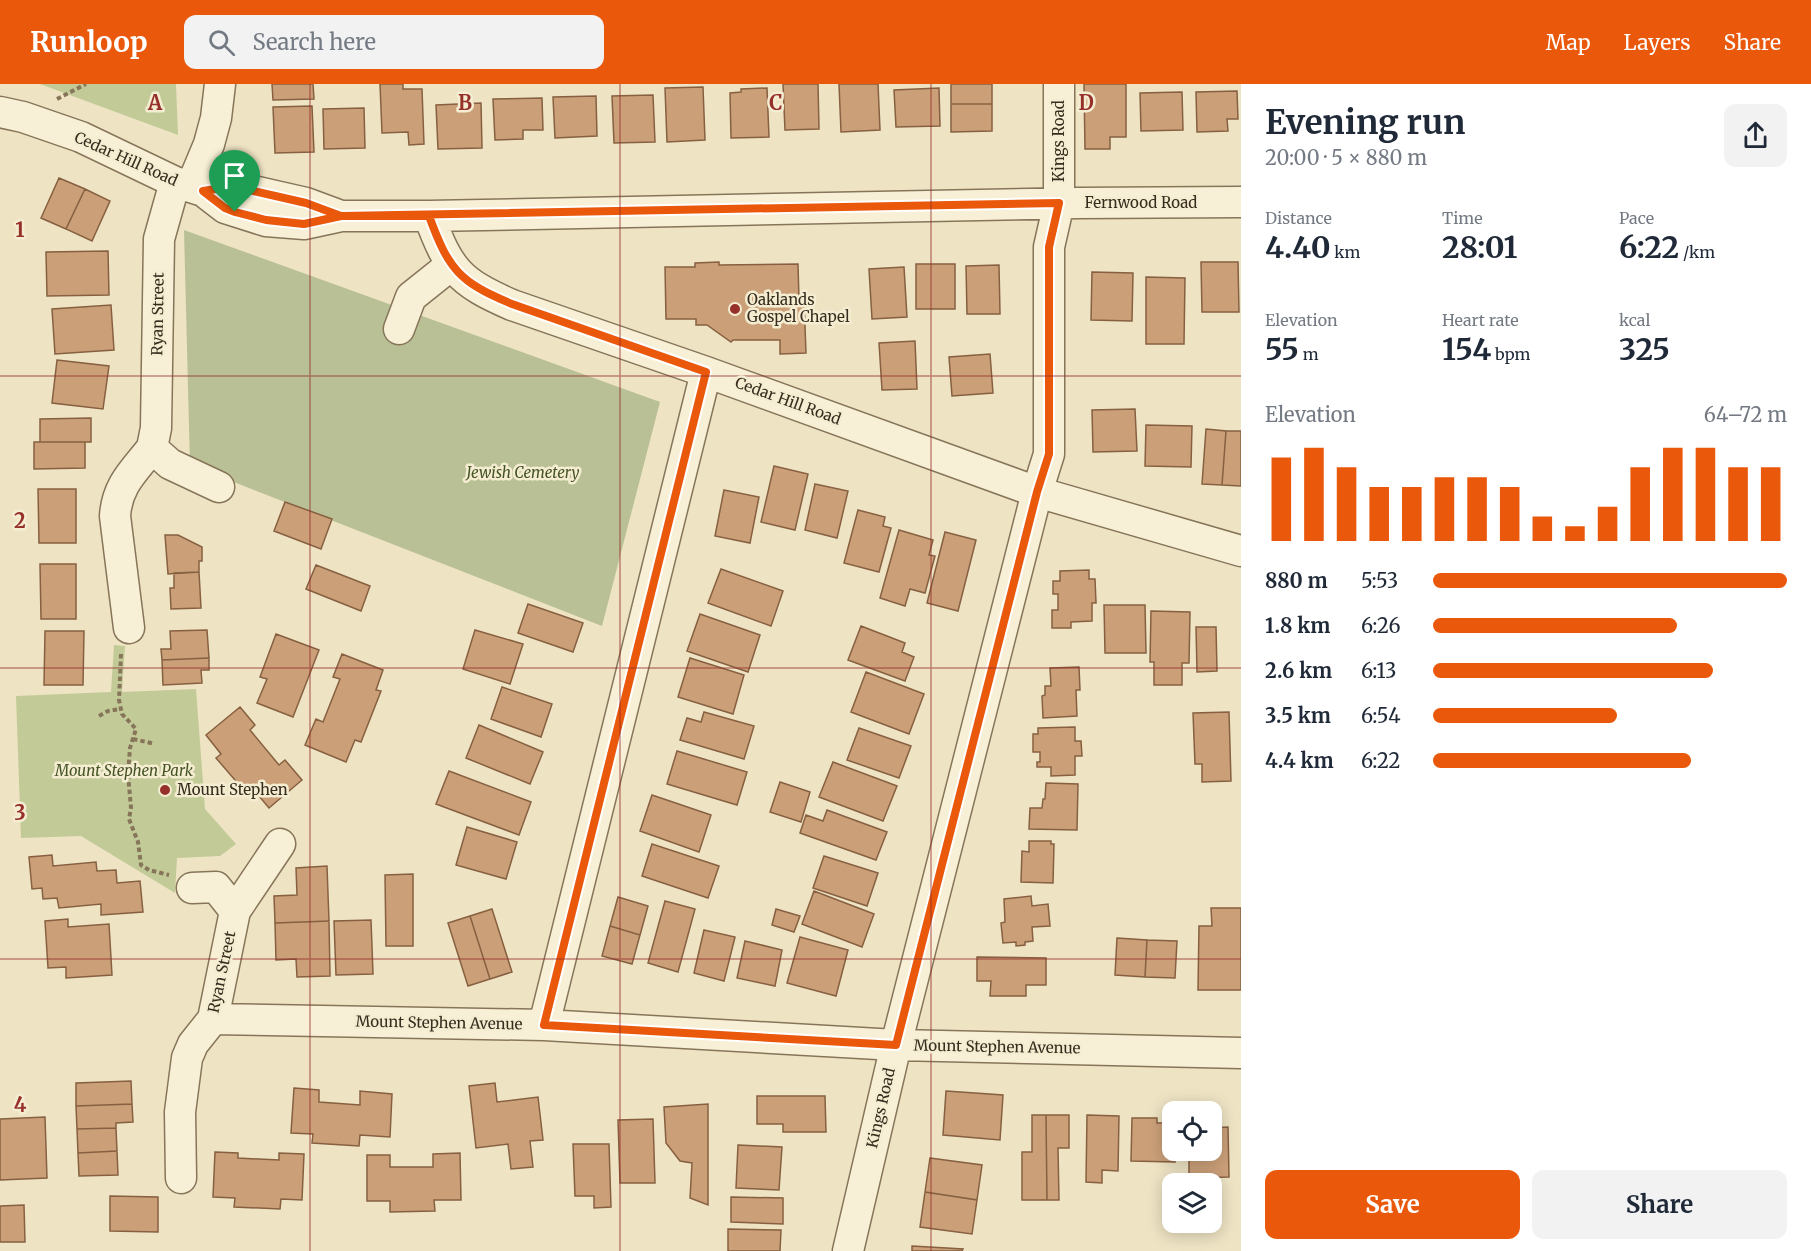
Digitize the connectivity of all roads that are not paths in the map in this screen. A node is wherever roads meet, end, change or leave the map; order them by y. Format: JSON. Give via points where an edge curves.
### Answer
{"nodes":[{"id":1,"x":220,"y":84,"type":"edge"},
{"id":2,"x":1059,"y":84,"type":"edge"},
{"id":3,"x":4,"y":108,"type":"edge"},
{"id":4,"x":190,"y":187,"type":"junction"},
{"id":5,"x":1241,"y":202,"type":"edge"},
{"id":6,"x":1059,"y":203,"type":"junction"},
{"id":7,"x":429,"y":216,"type":"junction"},
{"id":8,"x":452,"y":266,"type":"junction"},
{"id":9,"x":399,"y":329,"type":"dead end"},
{"id":10,"x":706,"y":372,"type":"junction"},
{"id":11,"x":152,"y":448,"type":"junction"},
{"id":12,"x":219,"y":487,"type":"dead end"},
{"id":13,"x":1037,"y":492,"type":"junction"},
{"id":14,"x":1241,"y":551,"type":"edge"},
{"id":15,"x":129,"y":628,"type":"road end"},
{"id":16,"x":280,"y":844,"type":"dead end"},
{"id":17,"x":192,"y":888,"type":"road end"},
{"id":18,"x":235,"y":911,"type":"junction"},
{"id":19,"x":213,"y":1019,"type":"junction"},
{"id":20,"x":544,"y":1025,"type":"junction"},
{"id":21,"x":896,"y":1045,"type":"junction"},
{"id":22,"x":1241,"y":1053,"type":"edge"},
{"id":23,"x":181,"y":1178,"type":"dead end"},
{"id":24,"x":848,"y":1251,"type":"edge"}],
"edges":[{"from":1,"to":4,"type":"street","name":"Ryan Street","via":[[209,144]]},
{"from":2,"to":6,"type":"street","name":"Kings Road"},
{"from":3,"to":4,"type":"street","name":"Cedar Hill Road","via":[[81,137]]},
{"from":4,"to":7,"type":"street","name":"Cedar Hill Road","via":[[225,208],[266,220],[304,224],[341,216]]},
{"from":4,"to":11,"type":"street","name":"Ryan Street","via":[[159,239],[156,428]]},
{"from":5,"to":6,"type":"street","name":"Fernwood Road"},
{"from":6,"to":7,"type":"street","name":"Fernwood Road"},
{"from":6,"to":13,"type":"street","name":"Kings Road","via":[[1049,247],[1049,454]]},
{"from":7,"to":8,"type":"street","name":"Cedar Hill Road"},
{"from":8,"to":9,"type":"street","via":[[411,297]]},
{"from":8,"to":10,"type":"street","name":"Cedar Hill Road","via":[[482,292]]},
{"from":10,"to":13,"type":"street","name":"Cedar Hill Road"},
{"from":10,"to":20,"type":"street"},
{"from":11,"to":12,"type":"street","via":[[170,464]]},
{"from":11,"to":15,"type":"street","via":[[116,499]]},
{"from":13,"to":14,"type":"street","name":"Cedar Hill Road"},
{"from":13,"to":21,"type":"street","name":"Kings Road"},
{"from":16,"to":18,"type":"street","name":"Ryan Street"},
{"from":17,"to":18,"type":"street","via":[[216,887]]},
{"from":18,"to":19,"type":"street","name":"Ryan Street"},
{"from":19,"to":20,"type":"street","name":"Mount Stephen Avenue"},
{"from":19,"to":23,"type":"street","name":"Ryan Street","via":[[193,1044],[188,1058],[180,1112]]},
{"from":20,"to":21,"type":"street","name":"Mount Stephen Avenue"},
{"from":21,"to":22,"type":"street","name":"Mount Stephen Avenue"},
{"from":21,"to":24,"type":"street","name":"Kings Road"}]}
